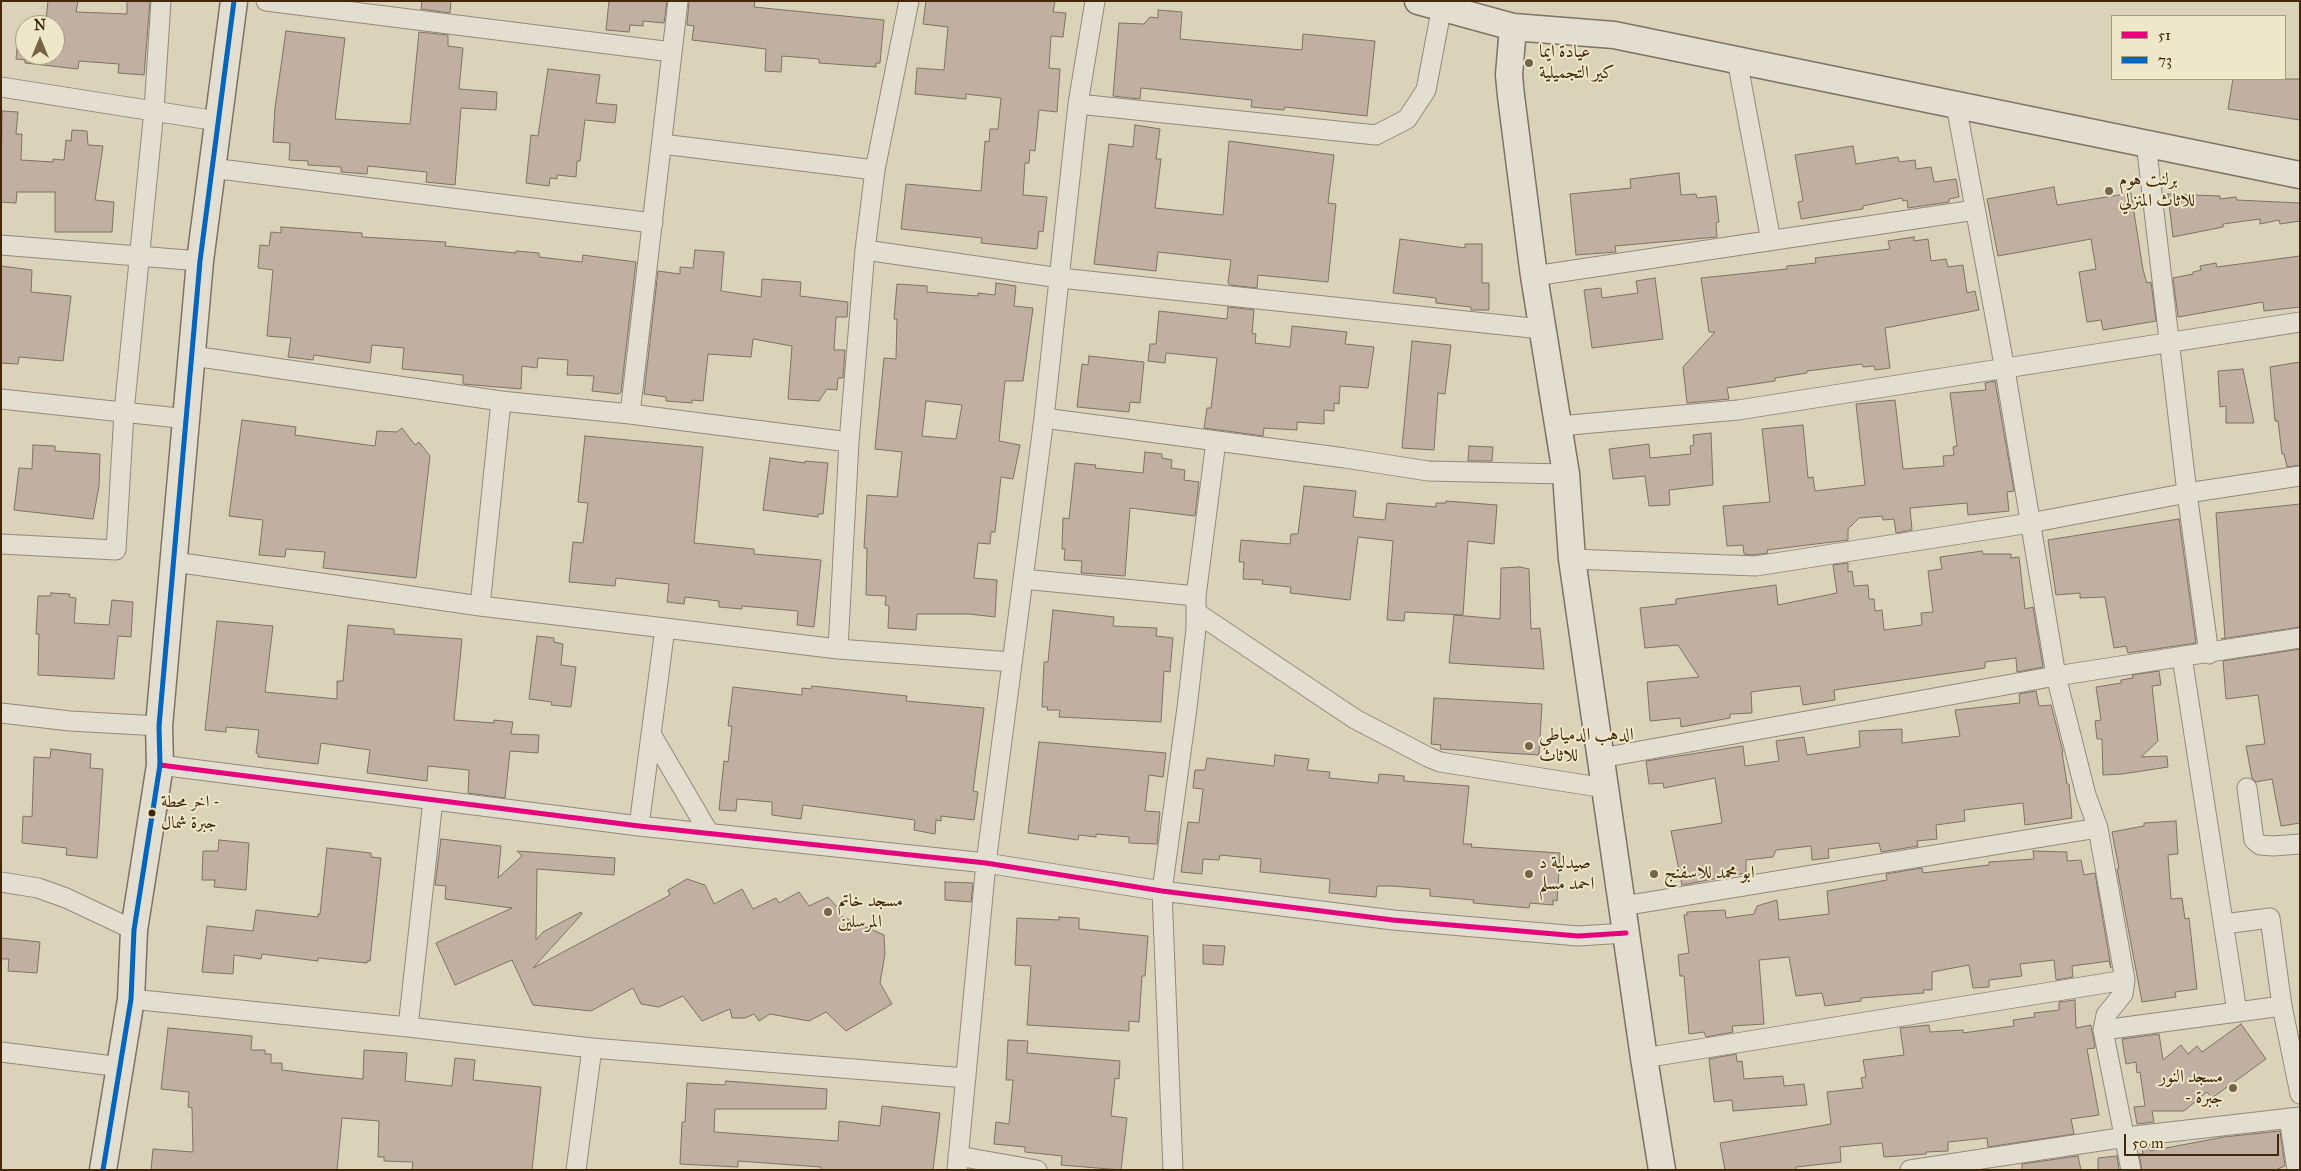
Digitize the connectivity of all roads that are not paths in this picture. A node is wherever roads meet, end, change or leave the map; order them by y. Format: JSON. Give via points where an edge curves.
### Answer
{"nodes":[{"id":1,"x":161,"y":1,"type":"edge"},
{"id":2,"x":234,"y":1,"type":"edge"},
{"id":3,"x":266,"y":1,"type":"edge"},
{"id":4,"x":678,"y":1,"type":"edge"},
{"id":5,"x":909,"y":1,"type":"edge"},
{"id":6,"x":1095,"y":1,"type":"edge"},
{"id":7,"x":1430,"y":4,"type":"edge"},
{"id":8,"x":1513,"y":27,"type":"junction"},
{"id":9,"x":672,"y":52,"type":"junction"},
{"id":10,"x":1737,"y":60,"type":"junction"},
{"id":11,"x":1,"y":87,"type":"edge"},
{"id":12,"x":1078,"y":104,"type":"junction"},
{"id":13,"x":1956,"y":105,"type":"junction"},
{"id":14,"x":154,"y":110,"type":"junction"},
{"id":15,"x":217,"y":121,"type":"junction"},
{"id":16,"x":2146,"y":143,"type":"junction"},
{"id":17,"x":662,"y":144,"type":"junction"},
{"id":18,"x":211,"y":168,"type":"junction"},
{"id":19,"x":875,"y":170,"type":"junction"},
{"id":20,"x":2300,"y":175,"type":"edge"},
{"id":21,"x":1974,"y":210,"type":"junction"},
{"id":22,"x":653,"y":223,"type":"junction"},
{"id":23,"x":1771,"y":241,"type":"junction"},
{"id":24,"x":1,"y":245,"type":"edge"},
{"id":25,"x":865,"y":250,"type":"junction"},
{"id":26,"x":140,"y":255,"type":"junction"},
{"id":27,"x":200,"y":261,"type":"junction"},
{"id":28,"x":1534,"y":276,"type":"junction"},
{"id":29,"x":1060,"y":278,"type":"junction"},
{"id":30,"x":2300,"y":322,"type":"edge"},
{"id":31,"x":1541,"y":329,"type":"junction"},
{"id":32,"x":2169,"y":343,"type":"junction"},
{"id":33,"x":192,"y":356,"type":"junction"},
{"id":34,"x":2005,"y":370,"type":"junction"},
{"id":35,"x":1,"y":399,"type":"edge"},
{"id":36,"x":502,"y":401,"type":"junction"},
{"id":37,"x":124,"y":412,"type":"junction"},
{"id":38,"x":630,"y":414,"type":"junction"},
{"id":39,"x":188,"y":418,"type":"junction"},
{"id":40,"x":1044,"y":418,"type":"junction"},
{"id":41,"x":1559,"y":426,"type":"junction"},
{"id":42,"x":1216,"y":441,"type":"junction"},
{"id":43,"x":849,"y":442,"type":"junction"},
{"id":44,"x":1566,"y":474,"type":"junction"},
{"id":45,"x":2300,"y":476,"type":"edge"},
{"id":46,"x":2187,"y":493,"type":"junction"},
{"id":47,"x":2030,"y":523,"type":"junction"},
{"id":48,"x":1,"y":544,"type":"edge"},
{"id":49,"x":1572,"y":559,"type":"junction"},
{"id":50,"x":175,"y":562,"type":"junction"},
{"id":51,"x":1023,"y":579,"type":"junction"},
{"id":52,"x":1196,"y":604,"type":"junction"},
{"id":53,"x":480,"y":606,"type":"junction"},
{"id":54,"x":665,"y":628,"type":"junction"},
{"id":55,"x":2300,"y":638,"type":"edge"},
{"id":56,"x":838,"y":649,"type":"junction"},
{"id":57,"x":2209,"y":654,"type":"junction"},
{"id":58,"x":2182,"y":658,"type":"junction"},
{"id":59,"x":1012,"y":662,"type":"junction"},
{"id":60,"x":2056,"y":676,"type":"junction"},
{"id":61,"x":1,"y":713,"type":"edge"},
{"id":62,"x":159,"y":726,"type":"junction"},
{"id":63,"x":651,"y":734,"type":"junction"},
{"id":64,"x":1601,"y":758,"type":"junction"},
{"id":65,"x":160,"y":765,"type":"junction"},
{"id":66,"x":1605,"y":788,"type":"junction"},
{"id":67,"x":2247,"y":788,"type":"dead end"},
{"id":68,"x":433,"y":800,"type":"junction"},
{"id":69,"x":639,"y":826,"type":"junction"},
{"id":70,"x":2098,"y":828,"type":"junction"},
{"id":71,"x":709,"y":833,"type":"junction"},
{"id":72,"x":2300,"y":844,"type":"edge"},
{"id":73,"x":986,"y":863,"type":"junction"},
{"id":74,"x":1,"y":882,"type":"edge"},
{"id":75,"x":1162,"y":891,"type":"junction"},
{"id":76,"x":1622,"y":906,"type":"junction"},
{"id":77,"x":2224,"y":924,"type":"junction"},
{"id":78,"x":134,"y":930,"type":"junction"},
{"id":79,"x":1626,"y":933,"type":"junction"},
{"id":80,"x":2125,"y":980,"type":"junction"},
{"id":81,"x":130,"y":999,"type":"junction"},
{"id":82,"x":2282,"y":1006,"type":"junction"},
{"id":83,"x":2237,"y":1012,"type":"junction"},
{"id":84,"x":408,"y":1027,"type":"junction"},
{"id":85,"x":2103,"y":1030,"type":"junction"},
{"id":86,"x":592,"y":1048,"type":"junction"},
{"id":87,"x":1,"y":1052,"type":"edge"},
{"id":88,"x":1644,"y":1058,"type":"junction"},
{"id":89,"x":121,"y":1067,"type":"junction"},
{"id":90,"x":966,"y":1078,"type":"junction"},
{"id":91,"x":2300,"y":1094,"type":"edge"},
{"id":92,"x":2295,"y":1117,"type":"edge"},
{"id":93,"x":2126,"y":1137,"type":"junction"},
{"id":94,"x":958,"y":1163,"type":"edge"},
{"id":95,"x":103,"y":1170,"type":"edge"},
{"id":96,"x":576,"y":1170,"type":"edge"},
{"id":97,"x":1037,"y":1170,"type":"edge"},
{"id":98,"x":1173,"y":1170,"type":"edge"},
{"id":99,"x":1662,"y":1170,"type":"edge"},
{"id":100,"x":1910,"y":1170,"type":"edge"},
{"id":101,"x":2131,"y":1170,"type":"edge"},
{"id":102,"x":2297,"y":1170,"type":"edge"}],
"edges":[{"from":1,"to":14,"type":"street"},
{"from":2,"to":15,"type":"street"},
{"from":3,"to":9,"type":"street"},
{"from":4,"to":9,"type":"street"},
{"from":5,"to":19,"type":"street"},
{"from":6,"to":12,"type":"street"},
{"from":7,"to":8,"type":"street"},
{"from":7,"to":12,"type":"street","via":[[1426,90],[1407,119],[1376,135]]},
{"from":8,"to":10,"type":"street","via":[[1614,35]]},
{"from":8,"to":28,"type":"street","via":[[1509,74]]},
{"from":9,"to":17,"type":"street"},
{"from":10,"to":13,"type":"street"},
{"from":10,"to":23,"type":"street"},
{"from":11,"to":14,"type":"street"},
{"from":12,"to":29,"type":"street"},
{"from":13,"to":16,"type":"street"},
{"from":13,"to":21,"type":"street"},
{"from":14,"to":15,"type":"street"},
{"from":14,"to":26,"type":"street"},
{"from":15,"to":18,"type":"street"},
{"from":16,"to":20,"type":"street"},
{"from":16,"to":32,"type":"street"},
{"from":17,"to":19,"type":"street"},
{"from":17,"to":22,"type":"street"},
{"from":18,"to":22,"type":"street"},
{"from":18,"to":27,"type":"street"},
{"from":19,"to":25,"type":"street"},
{"from":21,"to":23,"type":"street"},
{"from":21,"to":34,"type":"street"},
{"from":22,"to":38,"type":"street"},
{"from":23,"to":28,"type":"street"},
{"from":24,"to":26,"type":"street"},
{"from":25,"to":29,"type":"street"},
{"from":25,"to":43,"type":"street"},
{"from":26,"to":27,"type":"street"},
{"from":26,"to":37,"type":"street"},
{"from":27,"to":33,"type":"street"},
{"from":28,"to":31,"type":"street"},
{"from":29,"to":31,"type":"street"},
{"from":29,"to":40,"type":"street"},
{"from":30,"to":32,"type":"street"},
{"from":31,"to":41,"type":"street"},
{"from":32,"to":34,"type":"street"},
{"from":32,"to":46,"type":"street"},
{"from":33,"to":36,"type":"street"},
{"from":33,"to":39,"type":"street"},
{"from":34,"to":41,"type":"street","via":[[1738,410]]},
{"from":34,"to":47,"type":"street"},
{"from":35,"to":37,"type":"street"},
{"from":36,"to":38,"type":"street"},
{"from":36,"to":53,"type":"street"},
{"from":37,"to":39,"type":"street"},
{"from":37,"to":48,"type":"street","via":[[116,550]]},
{"from":38,"to":43,"type":"street"},
{"from":39,"to":50,"type":"street"},
{"from":40,"to":42,"type":"street"},
{"from":40,"to":51,"type":"street"},
{"from":41,"to":44,"type":"street"},
{"from":42,"to":44,"type":"street","via":[[1428,472]]},
{"from":42,"to":52,"type":"street"},
{"from":43,"to":56,"type":"street"},
{"from":44,"to":49,"type":"street"},
{"from":45,"to":46,"type":"street"},
{"from":46,"to":47,"type":"street"},
{"from":46,"to":57,"type":"street"},
{"from":47,"to":49,"type":"street","via":[[1756,566]]},
{"from":47,"to":60,"type":"street"},
{"from":49,"to":64,"type":"street"},
{"from":50,"to":53,"type":"street"},
{"from":50,"to":62,"type":"street"},
{"from":51,"to":52,"type":"street"},
{"from":51,"to":59,"type":"street"},
{"from":52,"to":66,"type":"street","via":[[1355,719],[1428,757],[1440,762]]},
{"from":52,"to":75,"type":"street","via":[[1187,708]]},
{"from":53,"to":54,"type":"street"},
{"from":54,"to":56,"type":"street"},
{"from":54,"to":63,"type":"street"},
{"from":55,"to":57,"type":"street"},
{"from":56,"to":59,"type":"street"},
{"from":57,"to":58,"type":"street"},
{"from":58,"to":60,"type":"street"},
{"from":58,"to":77,"type":"street"},
{"from":59,"to":73,"type":"street"},
{"from":60,"to":64,"type":"street"},
{"from":60,"to":70,"type":"street","via":[[2086,795]]},
{"from":61,"to":62,"type":"street"},
{"from":62,"to":65,"type":"street"},
{"from":63,"to":69,"type":"street"},
{"from":63,"to":71,"type":"street"},
{"from":64,"to":66,"type":"street"},
{"from":65,"to":68,"type":"street"},
{"from":65,"to":78,"type":"street"},
{"from":66,"to":76,"type":"street"},
{"from":67,"to":72,"type":"street","via":[[2254,840],[2260,845]]},
{"from":68,"to":69,"type":"street"},
{"from":68,"to":84,"type":"street"},
{"from":69,"to":71,"type":"street"},
{"from":70,"to":76,"type":"street"},
{"from":70,"to":80,"type":"street"},
{"from":71,"to":73,"type":"street"},
{"from":73,"to":75,"type":"street"},
{"from":73,"to":90,"type":"street"},
{"from":74,"to":78,"type":"street","via":[[38,888],[66,898]]},
{"from":75,"to":79,"type":"street","via":[[1394,920],[1578,936]]},
{"from":75,"to":98,"type":"street"},
{"from":76,"to":79,"type":"street"},
{"from":77,"to":82,"type":"street","via":[[2270,918]]},
{"from":77,"to":83,"type":"street"},
{"from":78,"to":81,"type":"street"},
{"from":79,"to":88,"type":"street"},
{"from":80,"to":85,"type":"street","via":[[2123,994],[2106,1015]]},
{"from":80,"to":88,"type":"street"},
{"from":81,"to":84,"type":"street"},
{"from":81,"to":89,"type":"street"},
{"from":82,"to":83,"type":"street"},
{"from":82,"to":91,"type":"street"},
{"from":83,"to":85,"type":"street"},
{"from":84,"to":86,"type":"street"},
{"from":85,"to":93,"type":"street"},
{"from":86,"to":90,"type":"street"},
{"from":86,"to":96,"type":"street"},
{"from":87,"to":89,"type":"street"},
{"from":88,"to":99,"type":"street"},
{"from":89,"to":95,"type":"street"},
{"from":90,"to":94,"type":"street"},
{"from":92,"to":93,"type":"street"},
{"from":92,"to":102,"type":"street"},
{"from":93,"to":100,"type":"street"},
{"from":93,"to":101,"type":"street"},
{"from":94,"to":97,"type":"street"}]}
